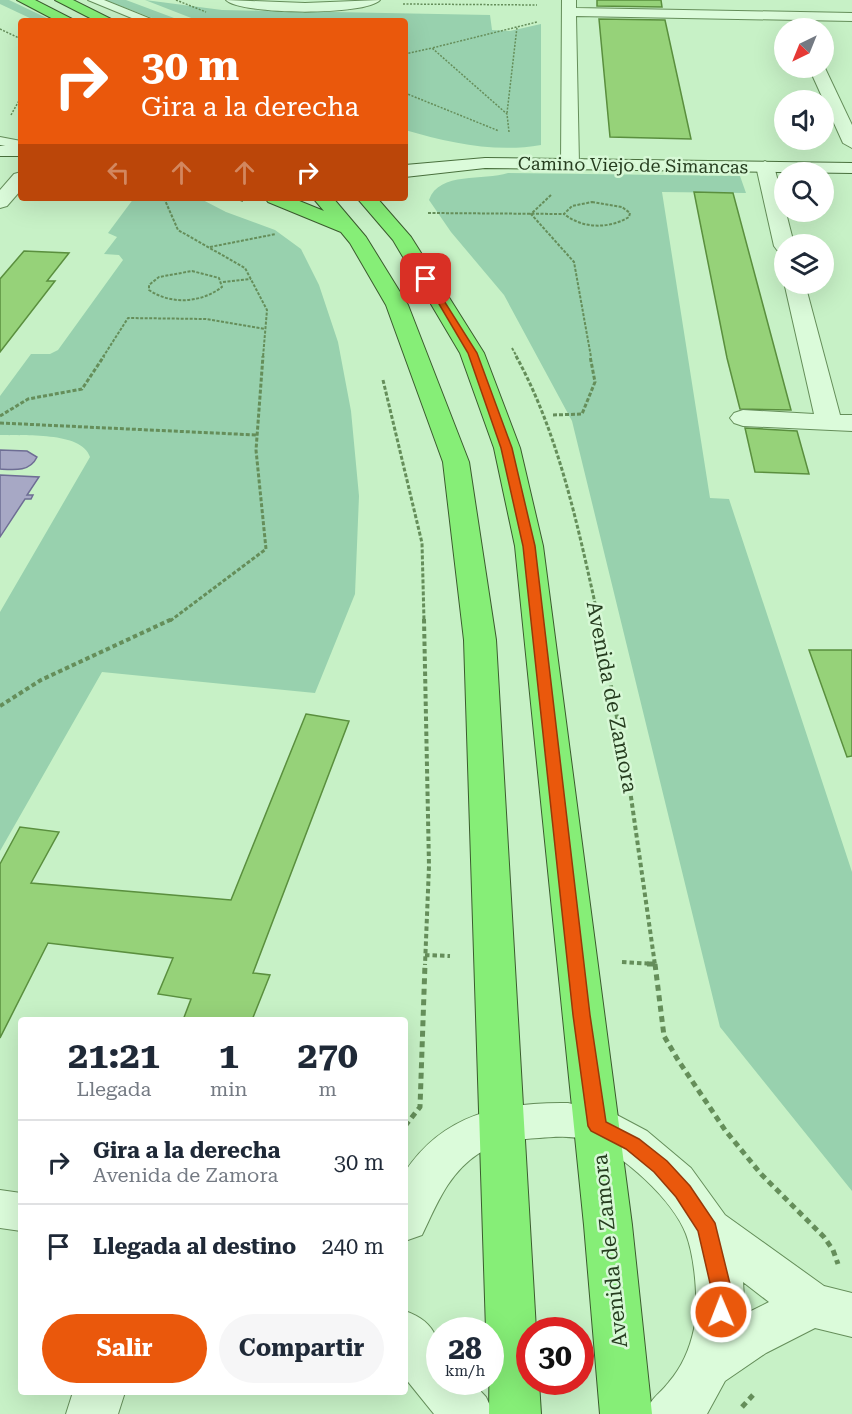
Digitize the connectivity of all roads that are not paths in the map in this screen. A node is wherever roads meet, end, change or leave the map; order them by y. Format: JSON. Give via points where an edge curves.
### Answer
{"nodes":[{"id":1,"x":24,"y":0,"type":"edge"},
{"id":2,"x":62,"y":0,"type":"edge"},
{"id":3,"x":94,"y":0,"type":"edge"},
{"id":4,"x":233,"y":0,"type":"edge"},
{"id":5,"x":373,"y":0,"type":"edge"},
{"id":6,"x":786,"y":0,"type":"edge"},
{"id":7,"x":569,"y":6,"type":"edge"},
{"id":8,"x":852,"y":16,"type":"edge"},
{"id":9,"x":63,"y":18,"type":"edge"},
{"id":10,"x":101,"y":18,"type":"edge"},
{"id":11,"x":142,"y":18,"type":"edge"},
{"id":12,"x":794,"y":18,"type":"edge"},
{"id":13,"x":833,"y":18,"type":"edge"},
{"id":14,"x":774,"y":20,"type":"edge"},
{"id":15,"x":822,"y":78,"type":"edge"},
{"id":16,"x":852,"y":143,"type":"edge"},
{"id":17,"x":428,"y":152,"type":"dead end"},
{"id":18,"x":485,"y":163,"type":"junction"},
{"id":19,"x":570,"y":164,"type":"junction"},
{"id":20,"x":765,"y":166,"type":"junction"},
{"id":21,"x":852,"y":168,"type":"edge"},
{"id":22,"x":408,"y":169,"type":"edge"},
{"id":23,"x":18,"y":181,"type":"edge"},
{"id":24,"x":282,"y":201,"type":"edge"},
{"id":25,"x":326,"y":201,"type":"edge"},
{"id":26,"x":370,"y":201,"type":"edge"},
{"id":27,"x":0,"y":202,"type":"edge"},
{"id":28,"x":349,"y":229,"type":"junction"},
{"id":29,"x":781,"y":234,"type":"edge"},
{"id":30,"x":797,"y":294,"type":"edge"},
{"id":31,"x":743,"y":418,"type":"dead end"},
{"id":32,"x":840,"y":422,"type":"edge"},
{"id":33,"x":501,"y":1126,"type":"junction"},
{"id":34,"x":597,"y":1126,"type":"junction"},
{"id":35,"x":416,"y":1184,"type":"edge"},
{"id":36,"x":0,"y":1209,"type":"edge"},
{"id":37,"x":408,"y":1211,"type":"edge"},
{"id":38,"x":18,"y":1212,"type":"edge"},
{"id":39,"x":708,"y":1228,"type":"junction"},
{"id":40,"x":831,"y":1310,"type":"edge"},
{"id":41,"x":408,"y":1338,"type":"edge"},
{"id":42,"x":707,"y":1365,"type":"junction"},
{"id":43,"x":98,"y":1395,"type":"edge"},
{"id":44,"x":92,"y":1414,"type":"edge"},
{"id":45,"x":468,"y":1414,"type":"edge"},
{"id":46,"x":515,"y":1414,"type":"edge"},
{"id":47,"x":626,"y":1414,"type":"edge"},
{"id":48,"x":671,"y":1414,"type":"edge"}],
"edges":[{"from":1,"to":9,"type":"highway"},
{"from":2,"to":10,"type":"highway"},
{"from":3,"to":11,"type":"lane"},
{"from":4,"to":5,"type":"street","via":[[335,6],[358,6]]},
{"from":6,"to":12,"type":"street"},
{"from":7,"to":14,"type":"street"},
{"from":7,"to":19,"type":"street"},
{"from":8,"to":13,"type":"street"},
{"from":15,"to":16,"type":"street"},
{"from":17,"to":18,"type":"street","name":"Camino Viejo de Simancas"},
{"from":18,"to":19,"type":"street","name":"Camino Viejo de Simancas"},
{"from":18,"to":22,"type":"street","name":"Camino Viejo de Simancas"},
{"from":19,"to":20,"type":"street","name":"Camino Viejo de Simancas"},
{"from":20,"to":21,"type":"street","name":"Camino Viejo de Simancas"},
{"from":20,"to":29,"type":"street"},
{"from":23,"to":27,"type":"street"},
{"from":24,"to":28,"type":"highway"},
{"from":25,"to":28,"type":"highway"},
{"from":26,"to":34,"type":"highway","name":"Avenida de Zamora","via":[[401,237],[472,353],[507,448],[529,546]]},
{"from":28,"to":33,"type":"highway","via":[[397,305],[456,462],[480,640]]},
{"from":30,"to":32,"type":"street"},
{"from":31,"to":32,"type":"street"},
{"from":33,"to":34,"type":"street","via":[[549,1118]]},
{"from":33,"to":35,"type":"street","via":[[462,1140]]},
{"from":33,"to":46,"type":"highway"},
{"from":34,"to":39,"type":"street","via":[[633,1144],[660,1167],[683,1191]]},
{"from":34,"to":47,"type":"highway","name":"Avenida de Zamora"},
{"from":35,"to":37,"type":"street"},
{"from":36,"to":38,"type":"street"},
{"from":39,"to":40,"type":"street"},
{"from":39,"to":42,"type":"street","via":[[722,1292],[719,1333]]},
{"from":40,"to":42,"type":"street","via":[[748,1337]]},
{"from":41,"to":45,"type":"street","via":[[429,1372]]},
{"from":42,"to":48,"type":"street","via":[[682,1407]]},
{"from":43,"to":44,"type":"street"}]}
